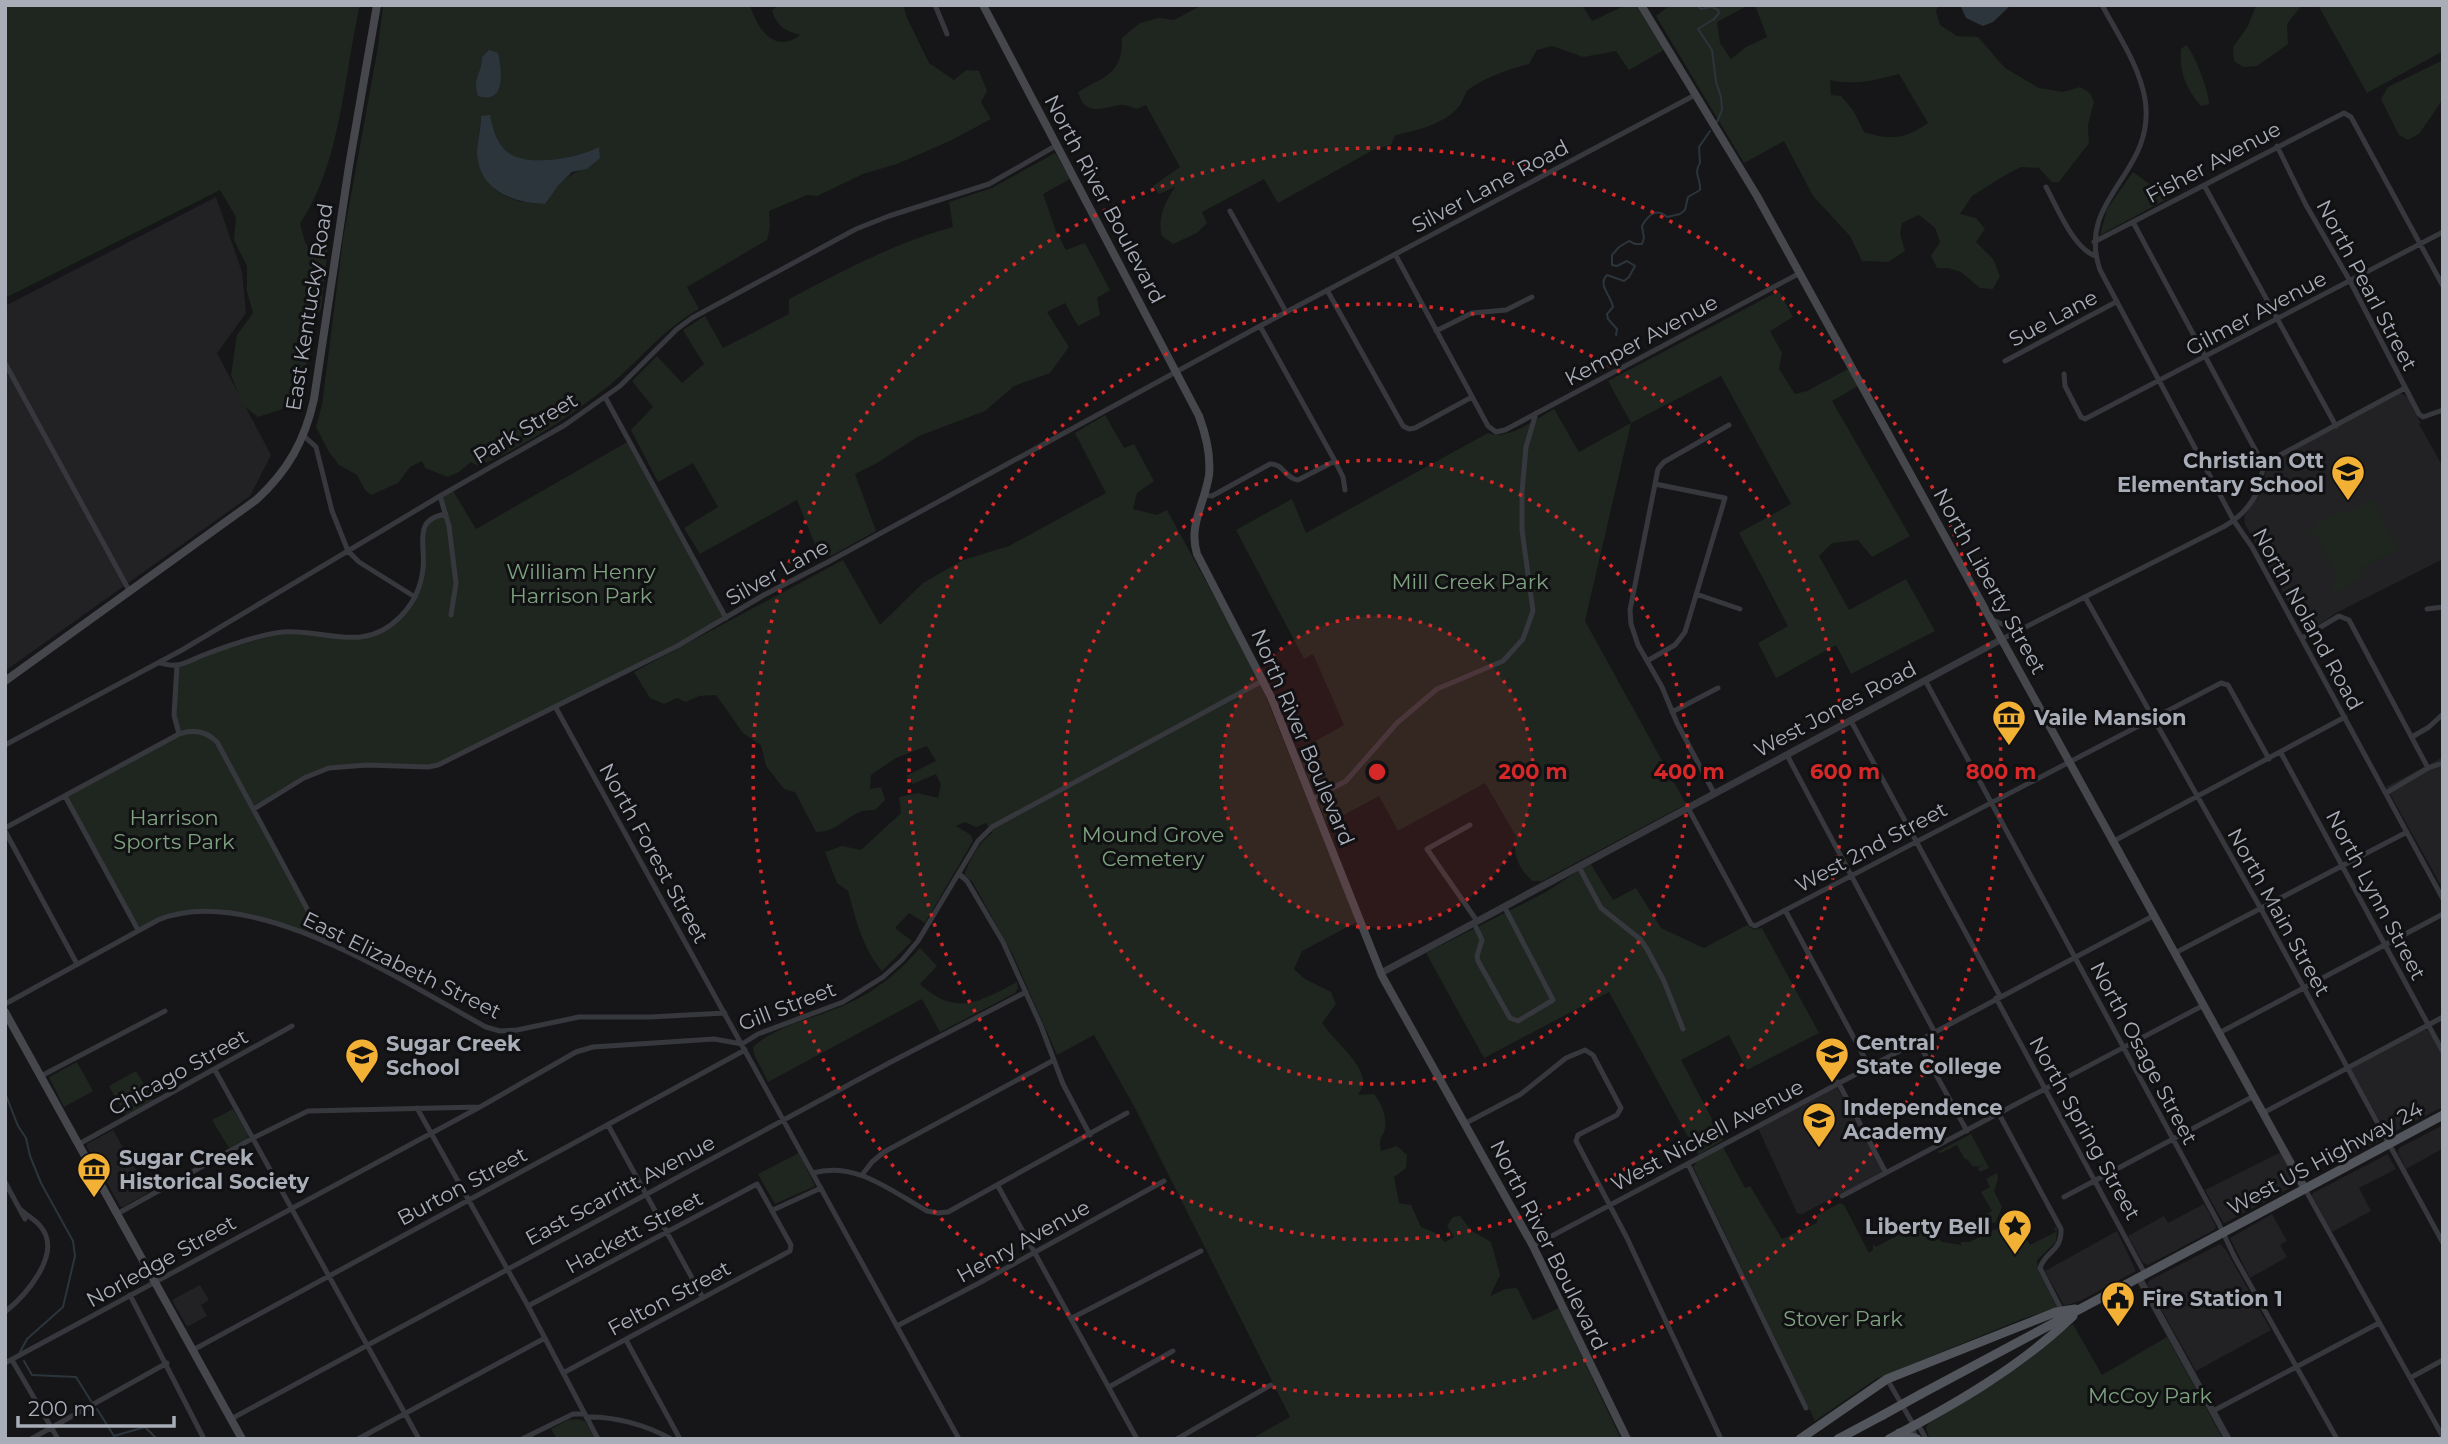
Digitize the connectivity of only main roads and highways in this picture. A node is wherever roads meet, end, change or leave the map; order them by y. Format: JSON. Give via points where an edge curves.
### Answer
{"nodes":[{"id":1,"x":377,"y":5,"type":"edge"},
{"id":2,"x":983,"y":5,"type":"edge"},
{"id":3,"x":1641,"y":5,"type":"edge"},
{"id":4,"x":5,"y":681,"type":"edge"},
{"id":5,"x":5,"y":1012,"type":"edge"},
{"id":6,"x":2443,"y":1115,"type":"edge"},
{"id":7,"x":2305,"y":1189,"type":"junction"},
{"id":8,"x":2080,"y":1309,"type":"junction"},
{"id":9,"x":1899,"y":1433,"type":"junction"},
{"id":10,"x":242,"y":1439,"type":"edge"},
{"id":11,"x":1626,"y":1439,"type":"edge"},
{"id":12,"x":1800,"y":1439,"type":"edge"},
{"id":13,"x":1838,"y":1439,"type":"edge"},
{"id":14,"x":1889,"y":1439,"type":"edge"},
{"id":15,"x":1917,"y":1439,"type":"edge"}],
"edges":[{"from":1,"to":4,"type":"main road","name":"East Kentucky Road","via":[[314,398],[304,436],[284,471],[256,500]]},
{"from":2,"to":11,"type":"main road","name":"North River Boulevard","via":[[1199,416],[1208,443],[1209,474],[1194,526],[1197,554],[1264,680],[1381,973],[1533,1246]]},
{"from":3,"to":7,"type":"main road","name":"North Liberty Street","via":[[1757,196]]},
{"from":5,"to":10,"type":"main road"},
{"from":6,"to":7,"type":"main road","name":"West US Highway 24"},
{"from":7,"to":8,"type":"main road","name":"West US Highway 24"},
{"from":8,"to":9,"type":"main road","via":[[2019,1361]]},
{"from":8,"to":12,"type":"main road","via":[[2062,1311],[1887,1379]]},
{"from":8,"to":13,"type":"main road","name":"West US Highway 24","bridge":true},
{"from":9,"to":14,"type":"main road"},
{"from":9,"to":15,"type":"main road"}]}
